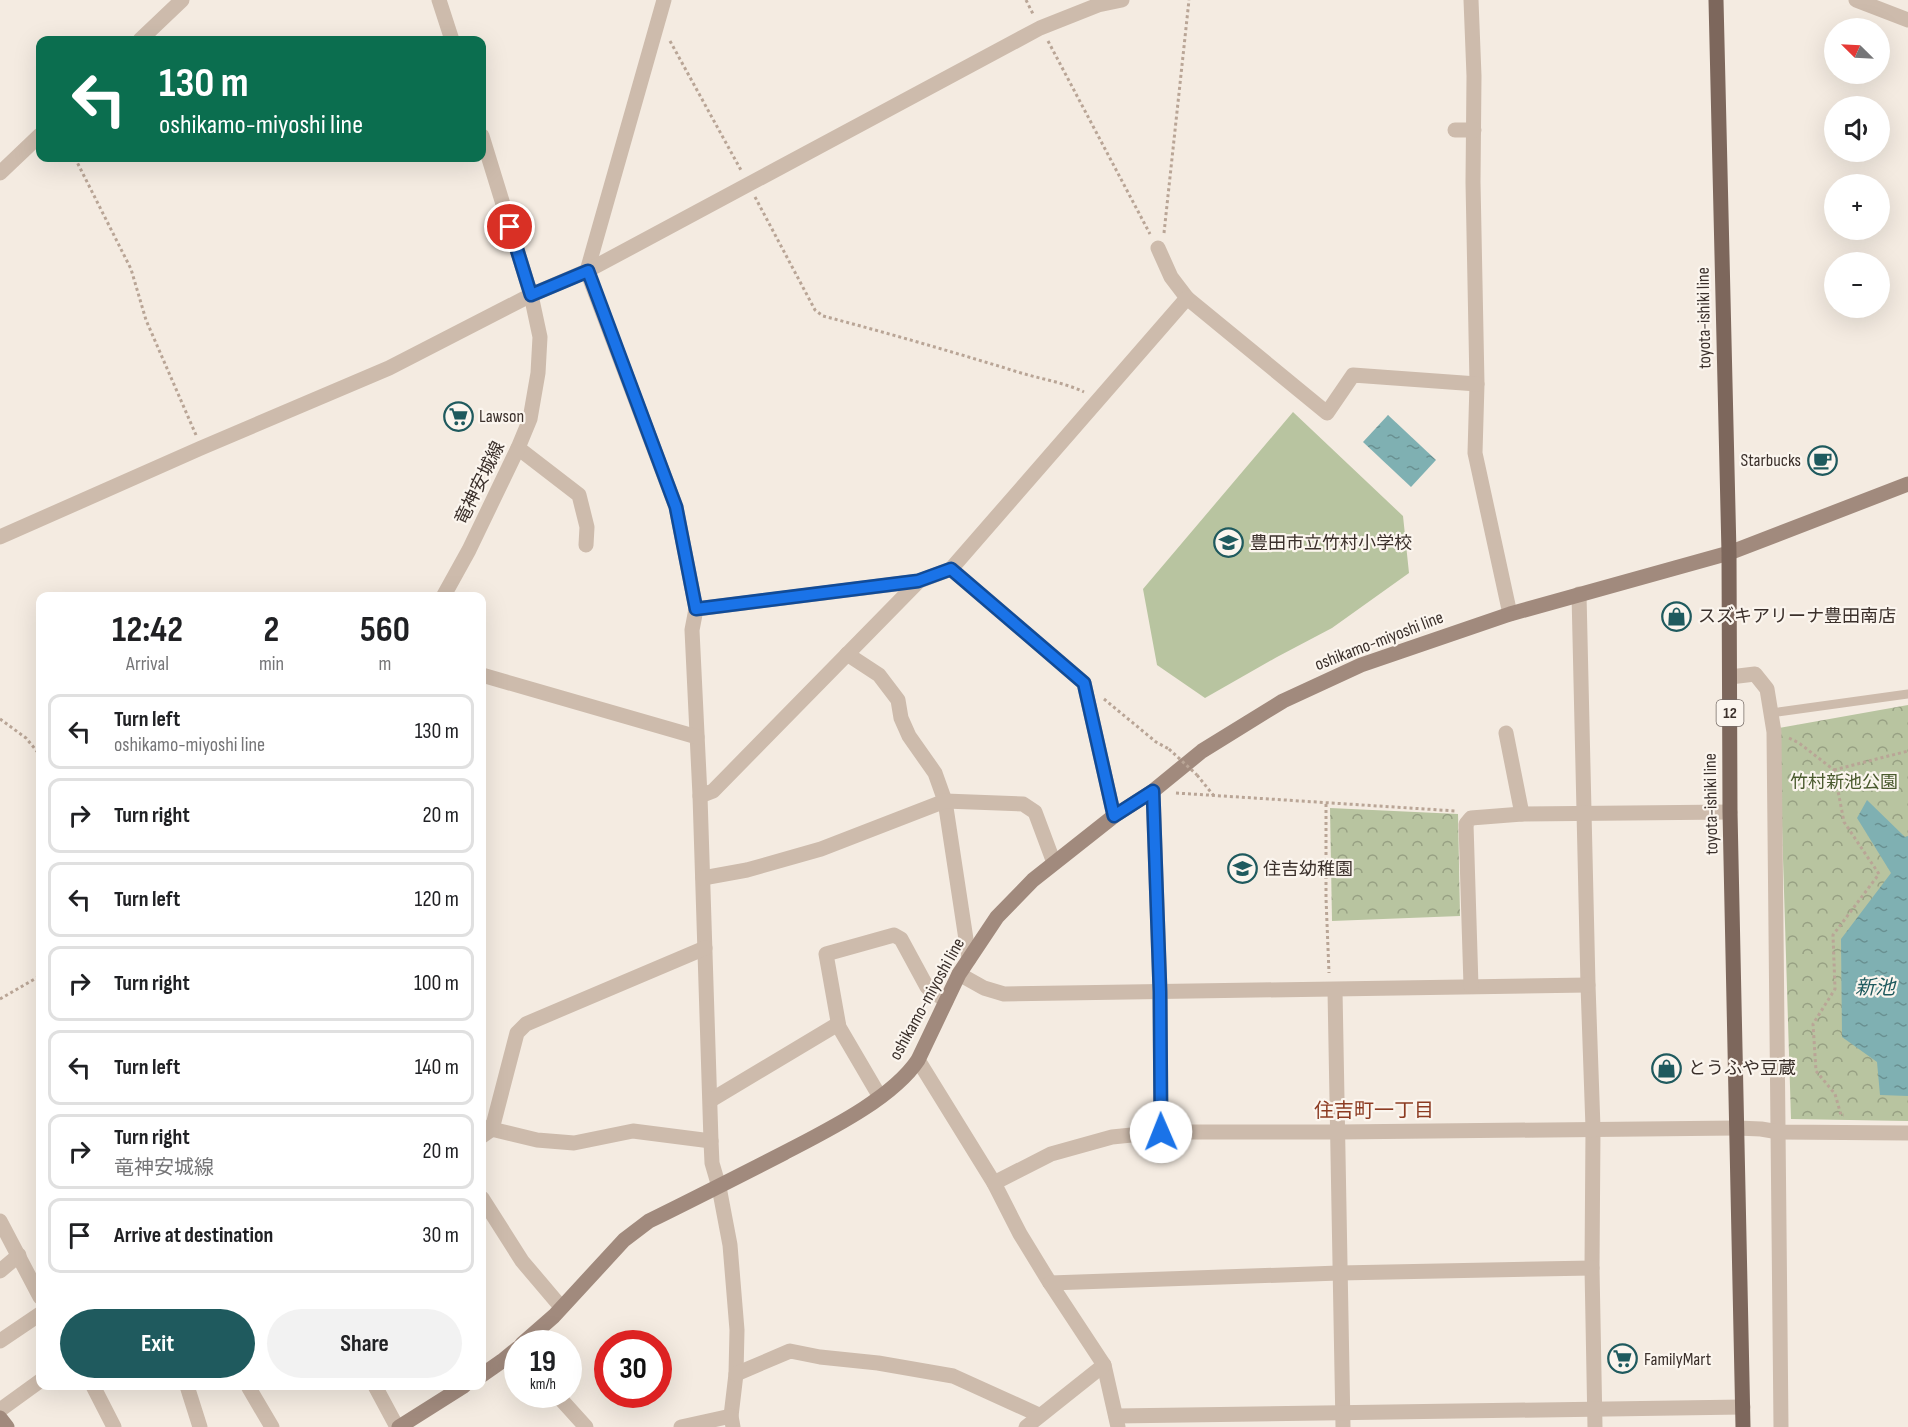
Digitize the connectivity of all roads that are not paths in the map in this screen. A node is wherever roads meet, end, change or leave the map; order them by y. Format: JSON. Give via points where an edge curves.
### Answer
{"nodes":[{"id":1,"x":182,"y":0,"type":"edge"},
{"id":2,"x":439,"y":0,"type":"edge"},
{"id":3,"x":664,"y":0,"type":"edge"},
{"id":4,"x":1122,"y":0,"type":"edge"},
{"id":5,"x":1471,"y":0,"type":"edge"},
{"id":6,"x":1716,"y":0,"type":"edge"},
{"id":7,"x":1856,"y":0,"type":"edge"},
{"id":8,"x":1874,"y":3,"type":"edge"},
{"id":9,"x":1908,"y":20,"type":"edge"},
{"id":10,"x":144,"y":36,"type":"edge"},
{"id":11,"x":451,"y":36,"type":"edge"},
{"id":12,"x":1455,"y":130,"type":"dead end"},
{"id":13,"x":1474,"y":130,"type":"junction"},
{"id":14,"x":36,"y":139,"type":"edge"},
{"id":15,"x":486,"y":149,"type":"edge"},
{"id":16,"x":0,"y":173,"type":"edge"},
{"id":17,"x":1158,"y":248,"type":"road end"},
{"id":18,"x":588,"y":271,"type":"junction"},
{"id":19,"x":531,"y":295,"type":"junction"},
{"id":20,"x":1187,"y":298,"type":"junction"},
{"id":21,"x":1477,"y":384,"type":"junction"},
{"id":22,"x":518,"y":448,"type":"junction"},
{"id":23,"x":1908,"y":484,"type":"edge"},
{"id":24,"x":0,"y":537,"type":"edge"},
{"id":25,"x":586,"y":545,"type":"dead end"},
{"id":26,"x":1729,"y":554,"type":"junction"},
{"id":27,"x":951,"y":569,"type":"junction"},
{"id":28,"x":918,"y":581,"type":"junction"},
{"id":29,"x":446,"y":592,"type":"edge"},
{"id":30,"x":1579,"y":594,"type":"junction"},
{"id":31,"x":696,"y":609,"type":"junction"},
{"id":32,"x":1510,"y":614,"type":"junction"},
{"id":33,"x":847,"y":654,"type":"junction"},
{"id":34,"x":486,"y":676,"type":"edge"},
{"id":35,"x":1730,"y":677,"type":"junction"},
{"id":36,"x":1908,"y":694,"type":"edge"},
{"id":37,"x":1771,"y":713,"type":"junction"},
{"id":38,"x":1506,"y":733,"type":"dead end"},
{"id":39,"x":697,"y":737,"type":"junction"},
{"id":40,"x":1153,"y":791,"type":"junction"},
{"id":41,"x":700,"y":796,"type":"junction"},
{"id":42,"x":945,"y":801,"type":"junction"},
{"id":43,"x":1730,"y":812,"type":"junction"},
{"id":44,"x":1522,"y":814,"type":"junction"},
{"id":45,"x":1584,"y":814,"type":"junction"},
{"id":46,"x":1114,"y":816,"type":"junction"},
{"id":47,"x":1054,"y":863,"type":"junction"},
{"id":48,"x":703,"y":878,"type":"junction"},
{"id":49,"x":705,"y":948,"type":"junction"},
{"id":50,"x":969,"y":959,"type":"junction"},
{"id":51,"x":959,"y":974,"type":"junction"},
{"id":52,"x":1588,"y":985,"type":"junction"},
{"id":53,"x":1471,"y":986,"type":"junction"},
{"id":54,"x":1335,"y":990,"type":"junction"},
{"id":55,"x":1160,"y":992,"type":"junction"},
{"id":56,"x":946,"y":1001,"type":"junction"},
{"id":57,"x":838,"y":1024,"type":"junction"},
{"id":58,"x":918,"y":1060,"type":"junction"},
{"id":59,"x":880,"y":1097,"type":"junction"},
{"id":60,"x":711,"y":1100,"type":"junction"},
{"id":61,"x":486,"y":1127,"type":"edge"},
{"id":62,"x":1593,"y":1128,"type":"junction"},
{"id":63,"x":1737,"y":1128,"type":"junction"},
{"id":64,"x":486,"y":1130,"type":"edge"},
{"id":65,"x":1161,"y":1132,"type":"junction"},
{"id":66,"x":1338,"y":1132,"type":"junction"},
{"id":67,"x":1779,"y":1132,"type":"junction"},
{"id":68,"x":1908,"y":1133,"type":"edge"},
{"id":69,"x":711,"y":1141,"type":"junction"},
{"id":70,"x":994,"y":1183,"type":"junction"},
{"id":71,"x":720,"y":1186,"type":"junction"},
{"id":72,"x":486,"y":1204,"type":"edge"},
{"id":73,"x":0,"y":1221,"type":"edge"},
{"id":74,"x":19,"y":1255,"type":"junction"},
{"id":75,"x":1592,"y":1268,"type":"junction"},
{"id":76,"x":0,"y":1271,"type":"edge"},
{"id":77,"x":1339,"y":1273,"type":"junction"},
{"id":78,"x":1050,"y":1283,"type":"junction"},
{"id":79,"x":36,"y":1289,"type":"edge"},
{"id":80,"x":561,"y":1307,"type":"junction"},
{"id":81,"x":36,"y":1317,"type":"edge"},
{"id":82,"x":537,"y":1330,"type":"edge"},
{"id":83,"x":0,"y":1341,"type":"edge"},
{"id":84,"x":504,"y":1359,"type":"edge"},
{"id":85,"x":1104,"y":1365,"type":"junction"},
{"id":86,"x":486,"y":1372,"type":"edge"},
{"id":87,"x":736,"y":1374,"type":"junction"},
{"id":88,"x":36,"y":1384,"type":"edge"},
{"id":89,"x":95,"y":1390,"type":"edge"},
{"id":90,"x":187,"y":1390,"type":"edge"},
{"id":91,"x":250,"y":1390,"type":"edge"},
{"id":92,"x":377,"y":1390,"type":"edge"},
{"id":93,"x":458,"y":1390,"type":"edge"},
{"id":94,"x":1743,"y":1407,"type":"junction"},
{"id":95,"x":569,"y":1408,"type":"edge"},
{"id":96,"x":1594,"y":1408,"type":"junction"},
{"id":97,"x":0,"y":1410,"type":"edge"},
{"id":98,"x":1040,"y":1415,"type":"junction"},
{"id":99,"x":0,"y":1418,"type":"edge"},
{"id":100,"x":1343,"y":1420,"type":"edge"},
{"id":101,"x":732,"y":1421,"type":"edge"},
{"id":102,"x":1117,"y":1422,"type":"edge"},
{"id":103,"x":7,"y":1427,"type":"edge"},
{"id":104,"x":114,"y":1427,"type":"edge"},
{"id":105,"x":200,"y":1427,"type":"edge"},
{"id":106,"x":272,"y":1427,"type":"edge"},
{"id":107,"x":398,"y":1427,"type":"edge"},
{"id":108,"x":586,"y":1427,"type":"edge"},
{"id":109,"x":681,"y":1427,"type":"edge"},
{"id":110,"x":1026,"y":1427,"type":"edge"},
{"id":111,"x":1595,"y":1427,"type":"edge"},
{"id":112,"x":1743,"y":1427,"type":"edge"},
{"id":113,"x":1781,"y":1427,"type":"edge"}],
"edges":[{"from":1,"to":10,"type":"street"},
{"from":2,"to":11,"type":"street"},
{"from":3,"to":18,"type":"street"},
{"from":4,"to":18,"type":"street","via":[[1098,5],[1041,28]]},
{"from":5,"to":13,"type":"street"},
{"from":6,"to":26,"type":"main road","name":"toyota-ishiki line","number":"12"},
{"from":7,"to":8,"type":"street"},
{"from":8,"to":9,"type":"street"},
{"from":12,"to":13,"type":"street"},
{"from":13,"to":21,"type":"street"},
{"from":14,"to":16,"type":"street"},
{"from":15,"to":19,"type":"street","name":"竜神安城線"},
{"from":17,"to":20,"type":"street","via":[[1171,277]]},
{"from":18,"to":19,"type":"street"},
{"from":18,"to":31,"type":"street","via":[[676,507]]},
{"from":19,"to":22,"type":"street","name":"竜神安城線","via":[[540,338],[538,373],[530,419]]},
{"from":19,"to":24,"type":"street","via":[[389,368]]},
{"from":20,"to":21,"type":"street","via":[[1328,413],[1353,375]]},
{"from":20,"to":27,"type":"street"},
{"from":21,"to":32,"type":"street","via":[[1475,453]]},
{"from":22,"to":25,"type":"street","via":[[579,495]]},
{"from":22,"to":29,"type":"street","name":"竜神安城線"},
{"from":23,"to":26,"type":"main road","name":"oshikamo-miyoshi line"},
{"from":26,"to":30,"type":"main road","name":"oshikamo-miyoshi line"},
{"from":26,"to":35,"type":"main road","name":"toyota-ishiki line","number":"12"},
{"from":27,"to":28,"type":"street"},
{"from":27,"to":46,"type":"street","via":[[1084,683]]},
{"from":28,"to":31,"type":"street"},
{"from":28,"to":33,"type":"street"},
{"from":30,"to":32,"type":"main road","name":"oshikamo-miyoshi line"},
{"from":30,"to":45,"type":"street"},
{"from":31,"to":39,"type":"street","via":[[692,630]]},
{"from":32,"to":40,"type":"main road","name":"oshikamo-miyoshi line","via":[[1361,665],[1283,701],[1202,751]]},
{"from":33,"to":41,"type":"street","via":[[713,791]]},
{"from":33,"to":42,"type":"street","via":[[879,675],[898,700],[909,736],[935,772]]},
{"from":34,"to":39,"type":"street"},
{"from":35,"to":37,"type":"street","via":[[1755,674],[1767,689]]},
{"from":35,"to":43,"type":"main road","name":"toyota-ishiki line","number":"12"},
{"from":36,"to":37,"type":"lane"},
{"from":37,"to":67,"type":"street"},
{"from":38,"to":44,"type":"street"},
{"from":39,"to":41,"type":"street"},
{"from":40,"to":46,"type":"main road","name":"oshikamo-miyoshi line"},
{"from":40,"to":55,"type":"street"},
{"from":41,"to":48,"type":"street"},
{"from":42,"to":47,"type":"street","via":[[1023,804],[1035,812]]},
{"from":42,"to":48,"type":"street","via":[[821,849]]},
{"from":42,"to":50,"type":"street"},
{"from":43,"to":45,"type":"street"},
{"from":43,"to":63,"type":"main road","name":"toyota-ishiki line","number":"12"},
{"from":44,"to":45,"type":"street"},
{"from":44,"to":53,"type":"street","via":[[1471,818],[1466,824]]},
{"from":45,"to":52,"type":"street"},
{"from":46,"to":47,"type":"main road","name":"oshikamo-miyoshi line"},
{"from":47,"to":50,"type":"main road","name":"oshikamo-miyoshi line","via":[[996,917]]},
{"from":48,"to":49,"type":"street"},
{"from":49,"to":60,"type":"street"},
{"from":49,"to":61,"type":"street","via":[[526,1024],[517,1033]]},
{"from":50,"to":51,"type":"main road","name":"oshikamo-miyoshi line"},
{"from":51,"to":55,"type":"street","via":[[1004,994]]},
{"from":51,"to":56,"type":"main road","name":"oshikamo-miyoshi line"},
{"from":52,"to":53,"type":"street"},
{"from":52,"to":62,"type":"street"},
{"from":53,"to":54,"type":"street"},
{"from":54,"to":55,"type":"street"},
{"from":54,"to":66,"type":"street"},
{"from":55,"to":65,"type":"street"},
{"from":56,"to":57,"type":"street","via":[[927,987],[901,939],[894,935],[826,954]]},
{"from":56,"to":58,"type":"main road","name":"oshikamo-miyoshi line"},
{"from":57,"to":59,"type":"street"},
{"from":57,"to":60,"type":"street"},
{"from":58,"to":59,"type":"main road","name":"oshikamo-miyoshi line","via":[[910,1073]]},
{"from":58,"to":70,"type":"street"},
{"from":59,"to":71,"type":"main road","name":"oshikamo-miyoshi line","via":[[824,1132]]},
{"from":60,"to":69,"type":"street"},
{"from":62,"to":63,"type":"street"},
{"from":62,"to":66,"type":"street"},
{"from":62,"to":75,"type":"street"},
{"from":63,"to":67,"type":"street"},
{"from":63,"to":94,"type":"main road","name":"toyota-ishiki line","number":"12"},
{"from":64,"to":69,"type":"street","via":[[574,1143],[633,1131]]},
{"from":65,"to":66,"type":"street"},
{"from":65,"to":70,"type":"street","via":[[1112,1137],[1051,1154]]},
{"from":66,"to":77,"type":"street"},
{"from":67,"to":68,"type":"street"},
{"from":67,"to":113,"type":"street"},
{"from":69,"to":71,"type":"street","via":[[712,1163]]},
{"from":70,"to":78,"type":"street"},
{"from":71,"to":80,"type":"main road","name":"oshikamo-miyoshi line","via":[[649,1221],[624,1240]]},
{"from":71,"to":87,"type":"street","via":[[730,1245],[737,1330]]},
{"from":72,"to":80,"type":"street","via":[[522,1261]]},
{"from":73,"to":74,"type":"street"},
{"from":74,"to":76,"type":"street"},
{"from":74,"to":79,"type":"street"},
{"from":75,"to":77,"type":"street"},
{"from":75,"to":96,"type":"street"},
{"from":77,"to":78,"type":"street"},
{"from":77,"to":100,"type":"street"},
{"from":78,"to":85,"type":"street"},
{"from":80,"to":82,"type":"main road","name":"oshikamo-miyoshi line"},
{"from":81,"to":83,"type":"street"},
{"from":84,"to":86,"type":"main road"},
{"from":85,"to":98,"type":"street"},
{"from":85,"to":102,"type":"street"},
{"from":87,"to":98,"type":"street","via":[[790,1351],[953,1376]]},
{"from":87,"to":101,"type":"street"},
{"from":88,"to":97,"type":"street"},
{"from":89,"to":104,"type":"street"},
{"from":90,"to":105,"type":"street"},
{"from":91,"to":106,"type":"street"},
{"from":92,"to":107,"type":"street"},
{"from":93,"to":107,"type":"main road"},
{"from":94,"to":96,"type":"street"},
{"from":94,"to":112,"type":"main road","name":"toyota-ishiki line","number":"12"},
{"from":95,"to":108,"type":"street"},
{"from":96,"to":100,"type":"street"},
{"from":96,"to":111,"type":"street"},
{"from":98,"to":110,"type":"street"},
{"from":99,"to":103,"type":"main road"},
{"from":100,"to":102,"type":"street"},
{"from":101,"to":109,"type":"street"}]}
